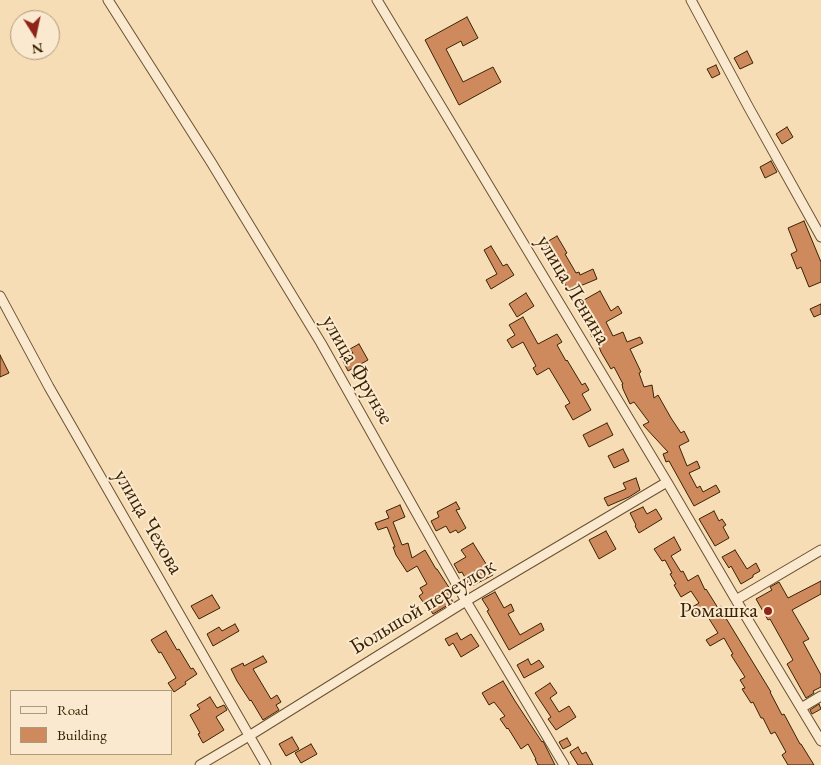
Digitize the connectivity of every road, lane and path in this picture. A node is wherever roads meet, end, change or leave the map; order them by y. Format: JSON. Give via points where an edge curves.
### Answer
{"nodes":[{"id":1,"x":108,"y":0,"type":"edge"},
{"id":2,"x":377,"y":0,"type":"edge"},
{"id":3,"x":691,"y":0,"type":"edge"},
{"id":4,"x":821,"y":237,"type":"edge"},
{"id":5,"x":0,"y":296,"type":"edge"},
{"id":6,"x":667,"y":482,"type":"junction"},
{"id":7,"x":821,"y":550,"type":"edge"},
{"id":8,"x":736,"y":600,"type":"junction"},
{"id":9,"x":466,"y":601,"type":"junction"},
{"id":10,"x":821,"y":696,"type":"edge"},
{"id":11,"x":801,"y":708,"type":"junction"},
{"id":12,"x":249,"y":736,"type":"junction"},
{"id":13,"x":821,"y":741,"type":"edge"},
{"id":14,"x":200,"y":765,"type":"edge"},
{"id":15,"x":266,"y":765,"type":"edge"},
{"id":16,"x":564,"y":765,"type":"edge"}],
"edges":[{"from":1,"to":9,"type":"street","name":"улица Фрунзе","via":[[321,344]]},
{"from":2,"to":6,"type":"street","name":"улица Ленина"},
{"from":3,"to":4,"type":"street"},
{"from":5,"to":12,"type":"street","name":"улица Чехова"},
{"from":6,"to":8,"type":"street","name":"улица Ленина"},
{"from":6,"to":9,"type":"street","name":"Большой переулок"},
{"from":7,"to":8,"type":"street"},
{"from":8,"to":11,"type":"street","name":"улица Ленина"},
{"from":9,"to":12,"type":"street","name":"Большой переулок"},
{"from":9,"to":16,"type":"street","name":"улица Фрунзе"},
{"from":10,"to":11,"type":"street"},
{"from":11,"to":13,"type":"street","name":"улица Ленина"},
{"from":12,"to":14,"type":"street","name":"Большой переулок"},
{"from":12,"to":15,"type":"street","name":"улица Чехова"}]}
